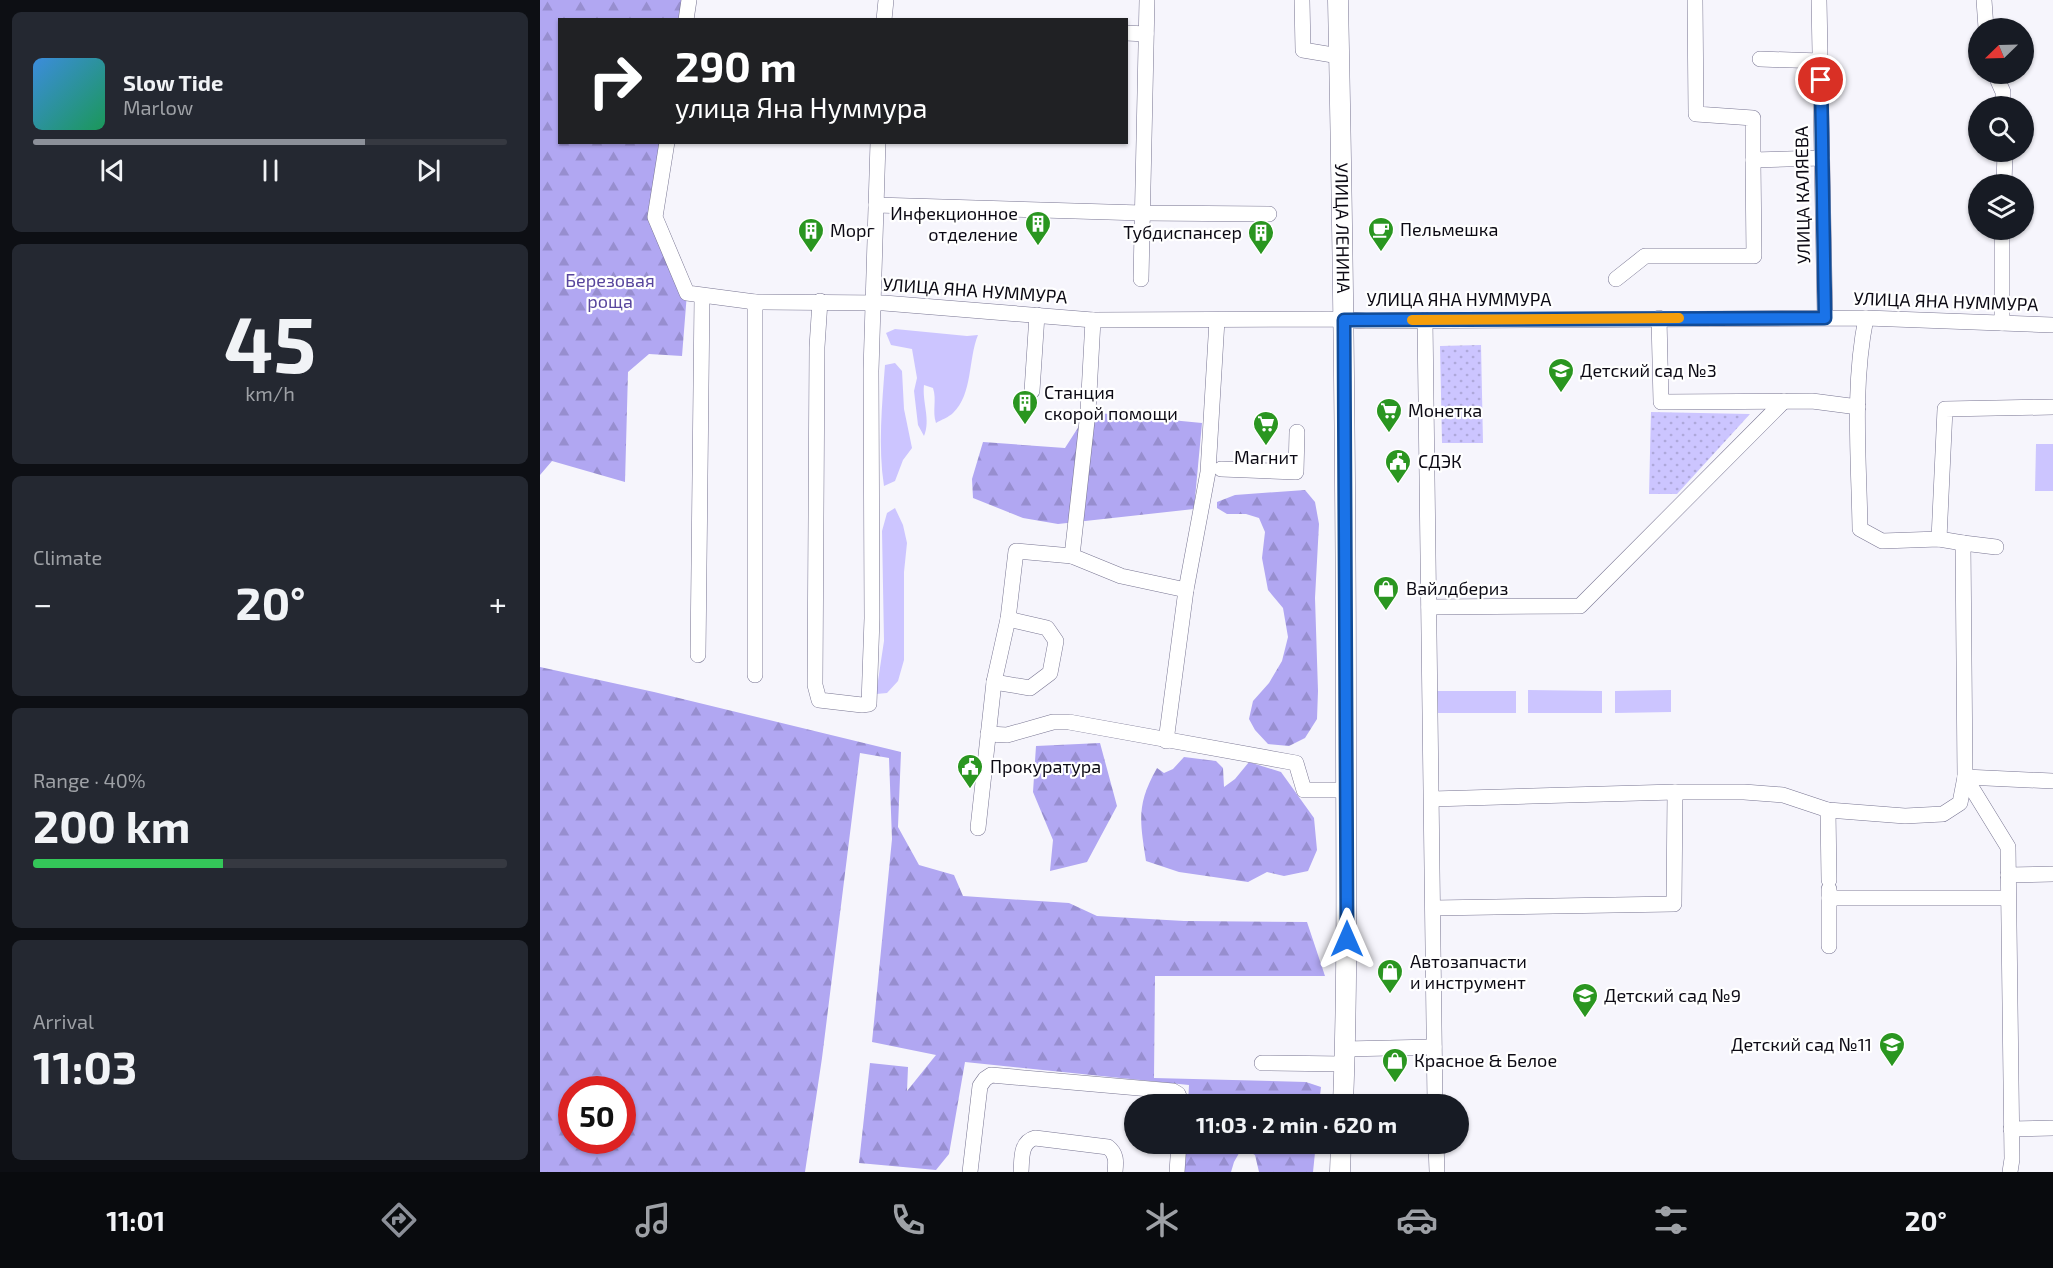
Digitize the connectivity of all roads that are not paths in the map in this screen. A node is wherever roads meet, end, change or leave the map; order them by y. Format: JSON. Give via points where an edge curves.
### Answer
{"nodes":[{"id":1,"x":689,"y":0,"type":"edge"},
{"id":2,"x":886,"y":0,"type":"edge"},
{"id":3,"x":1147,"y":0,"type":"edge"},
{"id":4,"x":1302,"y":0,"type":"edge"},
{"id":5,"x":1338,"y":0,"type":"edge"},
{"id":6,"x":1695,"y":0,"type":"edge"},
{"id":7,"x":1819,"y":0,"type":"edge"},
{"id":8,"x":1984,"y":0,"type":"edge"},
{"id":9,"x":686,"y":18,"type":"edge"},
{"id":10,"x":884,"y":18,"type":"edge"},
{"id":11,"x":1985,"y":18,"type":"edge"},
{"id":12,"x":1128,"y":33,"type":"edge"},
{"id":13,"x":1146,"y":34,"type":"junction"},
{"id":14,"x":1339,"y":56,"type":"junction"},
{"id":15,"x":1760,"y":59,"type":"dead end"},
{"id":16,"x":1820,"y":61,"type":"junction"},
{"id":17,"x":667,"y":144,"type":"edge"},
{"id":18,"x":878,"y":144,"type":"edge"},
{"id":19,"x":1822,"y":158,"type":"junction"},
{"id":20,"x":1753,"y":160,"type":"junction"},
{"id":21,"x":876,"y":205,"type":"junction"},
{"id":22,"x":1142,"y":213,"type":"junction"},
{"id":23,"x":1269,"y":214,"type":"dead end"},
{"id":24,"x":2002,"y":240,"type":"edge"},
{"id":25,"x":1141,"y":279,"type":"dead end"},
{"id":26,"x":1616,"y":279,"type":"dead end"},
{"id":27,"x":702,"y":297,"type":"junction"},
{"id":28,"x":820,"y":301,"type":"junction"},
{"id":29,"x":755,"y":302,"type":"junction"},
{"id":30,"x":873,"y":303,"type":"junction"},
{"id":31,"x":1037,"y":315,"type":"junction"},
{"id":32,"x":1659,"y":318,"type":"junction"},
{"id":33,"x":1825,"y":318,"type":"junction"},
{"id":34,"x":1866,"y":318,"type":"junction"},
{"id":35,"x":1093,"y":320,"type":"junction"},
{"id":36,"x":1217,"y":320,"type":"junction"},
{"id":37,"x":1344,"y":320,"type":"junction"},
{"id":38,"x":1425,"y":320,"type":"junction"},
{"id":39,"x":2002,"y":323,"type":"junction"},
{"id":40,"x":2053,"y":325,"type":"edge"},
{"id":41,"x":1032,"y":391,"type":"dead end"},
{"id":42,"x":1784,"y":401,"type":"junction"},
{"id":43,"x":1858,"y":407,"type":"junction"},
{"id":44,"x":2053,"y":407,"type":"edge"},
{"id":45,"x":1297,"y":432,"type":"dead end"},
{"id":46,"x":1221,"y":469,"type":"dead end"},
{"id":47,"x":1939,"y":538,"type":"junction"},
{"id":48,"x":1963,"y":543,"type":"junction"},
{"id":49,"x":1996,"y":547,"type":"dead end"},
{"id":50,"x":1072,"y":556,"type":"junction"},
{"id":51,"x":1186,"y":590,"type":"junction"},
{"id":52,"x":1429,"y":608,"type":"junction"},
{"id":53,"x":1008,"y":619,"type":"junction"},
{"id":54,"x":698,"y":655,"type":"dead end"},
{"id":55,"x":755,"y":675,"type":"dead end"},
{"id":56,"x":994,"y":682,"type":"junction"},
{"id":57,"x":988,"y":734,"type":"junction"},
{"id":58,"x":1166,"y":741,"type":"junction"},
{"id":59,"x":1965,"y":777,"type":"junction"},
{"id":60,"x":2053,"y":781,"type":"edge"},
{"id":61,"x":1346,"y":790,"type":"junction"},
{"id":62,"x":1674,"y":792,"type":"junction"},
{"id":63,"x":1432,"y":799,"type":"junction"},
{"id":64,"x":1828,"y":810,"type":"junction"},
{"id":65,"x":978,"y":828,"type":"dead end"},
{"id":66,"x":2008,"y":874,"type":"junction"},
{"id":67,"x":2053,"y":874,"type":"edge"},
{"id":68,"x":1829,"y":887,"type":"junction"},
{"id":69,"x":2008,"y":898,"type":"junction"},
{"id":70,"x":1433,"y":908,"type":"junction"},
{"id":71,"x":1829,"y":946,"type":"dead end"},
{"id":72,"x":1434,"y":1047,"type":"junction"},
{"id":73,"x":1345,"y":1056,"type":"junction"},
{"id":74,"x":1262,"y":1063,"type":"dead end"},
{"id":75,"x":1178,"y":1094,"type":"edge"},
{"id":76,"x":1343,"y":1094,"type":"edge"},
{"id":77,"x":1435,"y":1094,"type":"edge"},
{"id":78,"x":2053,"y":1128,"type":"edge"},
{"id":79,"x":2011,"y":1129,"type":"junction"},
{"id":80,"x":1178,"y":1154,"type":"edge"},
{"id":81,"x":1341,"y":1154,"type":"edge"},
{"id":82,"x":1436,"y":1154,"type":"edge"},
{"id":83,"x":970,"y":1172,"type":"edge"},
{"id":84,"x":1021,"y":1172,"type":"edge"},
{"id":85,"x":1115,"y":1172,"type":"edge"},
{"id":86,"x":1177,"y":1172,"type":"edge"},
{"id":87,"x":1340,"y":1172,"type":"edge"},
{"id":88,"x":1437,"y":1172,"type":"edge"},
{"id":89,"x":2010,"y":1172,"type":"edge"}],
"edges":[{"from":1,"to":9,"type":"street"},
{"from":2,"to":10,"type":"street"},
{"from":3,"to":13,"type":"street"},
{"from":4,"to":14,"type":"street","via":[[1303,50]]},
{"from":5,"to":14,"type":"main road","name":"УЛИЦА ЛЕНИНА"},
{"from":6,"to":20,"type":"street","via":[[1696,114],[1753,118]]},
{"from":7,"to":16,"type":"street","name":"УЛИЦА КАЛЯЕВА"},
{"from":8,"to":11,"type":"street"},
{"from":12,"to":13,"type":"street"},
{"from":13,"to":22,"type":"street"},
{"from":14,"to":37,"type":"main road","name":"УЛИЦА ЛЕНИНА"},
{"from":15,"to":16,"type":"street"},
{"from":16,"to":19,"type":"street","name":"УЛИЦА КАЛЯЕВА"},
{"from":17,"to":27,"type":"street","name":"УЛИЦА ЯНА НУММУРА","via":[[655,217],[687,293]]},
{"from":18,"to":21,"type":"street"},
{"from":19,"to":20,"type":"street"},
{"from":19,"to":33,"type":"street","name":"УЛИЦА КАЛЯЕВА"},
{"from":20,"to":26,"type":"street","via":[[1754,256],[1645,256]]},
{"from":21,"to":22,"type":"street"},
{"from":21,"to":30,"type":"street"},
{"from":22,"to":23,"type":"street"},
{"from":22,"to":25,"type":"street"},
{"from":24,"to":39,"type":"street"},
{"from":27,"to":29,"type":"street","name":"УЛИЦА ЯНА НУММУРА"},
{"from":27,"to":54,"type":"street"},
{"from":28,"to":29,"type":"street","name":"УЛИЦА ЯНА НУММУРА"},
{"from":28,"to":30,"type":"street","name":"УЛИЦА ЯНА НУММУРА"},
{"from":28,"to":30,"type":"street","via":[[815,685],[819,699],[862,705],[869,704],[872,618]]},
{"from":29,"to":55,"type":"street"},
{"from":30,"to":31,"type":"street","name":"УЛИЦА ЯНА НУММУРА"},
{"from":31,"to":35,"type":"street","name":"УЛИЦА ЯНА НУММУРА"},
{"from":31,"to":41,"type":"street"},
{"from":32,"to":33,"type":"street","name":"УЛИЦА ЯНА НУММУРА"},
{"from":32,"to":38,"type":"street","name":"УЛИЦА ЯНА НУММУРА"},
{"from":32,"to":42,"type":"street","via":[[1661,402]]},
{"from":33,"to":34,"type":"street","name":"УЛИЦА ЯНА НУММУРА"},
{"from":34,"to":39,"type":"street","name":"УЛИЦА ЯНА НУММУРА"},
{"from":34,"to":43,"type":"street","via":[[1860,348]]},
{"from":35,"to":36,"type":"street","name":"УЛИЦА ЯНА НУММУРА"},
{"from":35,"to":50,"type":"street","via":[[1088,412]]},
{"from":36,"to":37,"type":"street","name":"УЛИЦА ЯНА НУММУРА"},
{"from":36,"to":51,"type":"street","via":[[1208,472]]},
{"from":37,"to":38,"type":"street","name":"УЛИЦА ЯНА НУММУРА"},
{"from":37,"to":61,"type":"main road","name":"УЛИЦА ЛЕНИНА"},
{"from":38,"to":52,"type":"street"},
{"from":39,"to":40,"type":"street","name":"УЛИЦА ЯНА НУММУРА"},
{"from":42,"to":43,"type":"street","via":[[1812,400]]},
{"from":42,"to":52,"type":"street","via":[[1580,606]]},
{"from":43,"to":47,"type":"street","via":[[1860,530],[1882,541]]},
{"from":44,"to":47,"type":"street","via":[[1945,409]]},
{"from":45,"to":46,"type":"street","via":[[1296,472]]},
{"from":47,"to":48,"type":"street"},
{"from":48,"to":49,"type":"street"},
{"from":48,"to":59,"type":"street"},
{"from":50,"to":51,"type":"street","via":[[1121,576]]},
{"from":50,"to":53,"type":"street","via":[[1016,551]]},
{"from":51,"to":58,"type":"street"},
{"from":52,"to":63,"type":"street"},
{"from":53,"to":56,"type":"street"},
{"from":53,"to":56,"type":"street","via":[[1047,628],[1056,641],[1050,673],[1030,688]]},
{"from":56,"to":57,"type":"street"},
{"from":57,"to":58,"type":"street","via":[[1007,735],[1053,722],[1070,722]]},
{"from":57,"to":65,"type":"street"},
{"from":58,"to":61,"type":"street","via":[[1296,763],[1304,790]]},
{"from":59,"to":60,"type":"street"},
{"from":59,"to":64,"type":"street","via":[[1960,803],[1943,814],[1905,816]]},
{"from":59,"to":66,"type":"street","via":[[2008,847]]},
{"from":61,"to":73,"type":"main road","name":"УЛИЦА ЛЕНИНА"},
{"from":62,"to":63,"type":"street"},
{"from":62,"to":64,"type":"street","via":[[1783,795]]},
{"from":62,"to":70,"type":"street","via":[[1674,904]]},
{"from":63,"to":70,"type":"street"},
{"from":64,"to":68,"type":"street"},
{"from":66,"to":67,"type":"street"},
{"from":66,"to":69,"type":"street"},
{"from":68,"to":69,"type":"street"},
{"from":68,"to":71,"type":"street"},
{"from":69,"to":79,"type":"street"},
{"from":70,"to":72,"type":"street"},
{"from":72,"to":73,"type":"street"},
{"from":72,"to":77,"type":"street"},
{"from":73,"to":74,"type":"street"},
{"from":73,"to":76,"type":"main road","name":"УЛИЦА ЛЕНИНА"},
{"from":75,"to":83,"type":"street","via":[[991,1075],[980,1086]]},
{"from":78,"to":79,"type":"street"},
{"from":79,"to":89,"type":"street"},
{"from":80,"to":86,"type":"street"},
{"from":81,"to":87,"type":"main road"},
{"from":82,"to":88,"type":"street"},
{"from":84,"to":85,"type":"street","via":[[1024,1145],[1035,1138],[1108,1147],[1116,1158]]}]}
